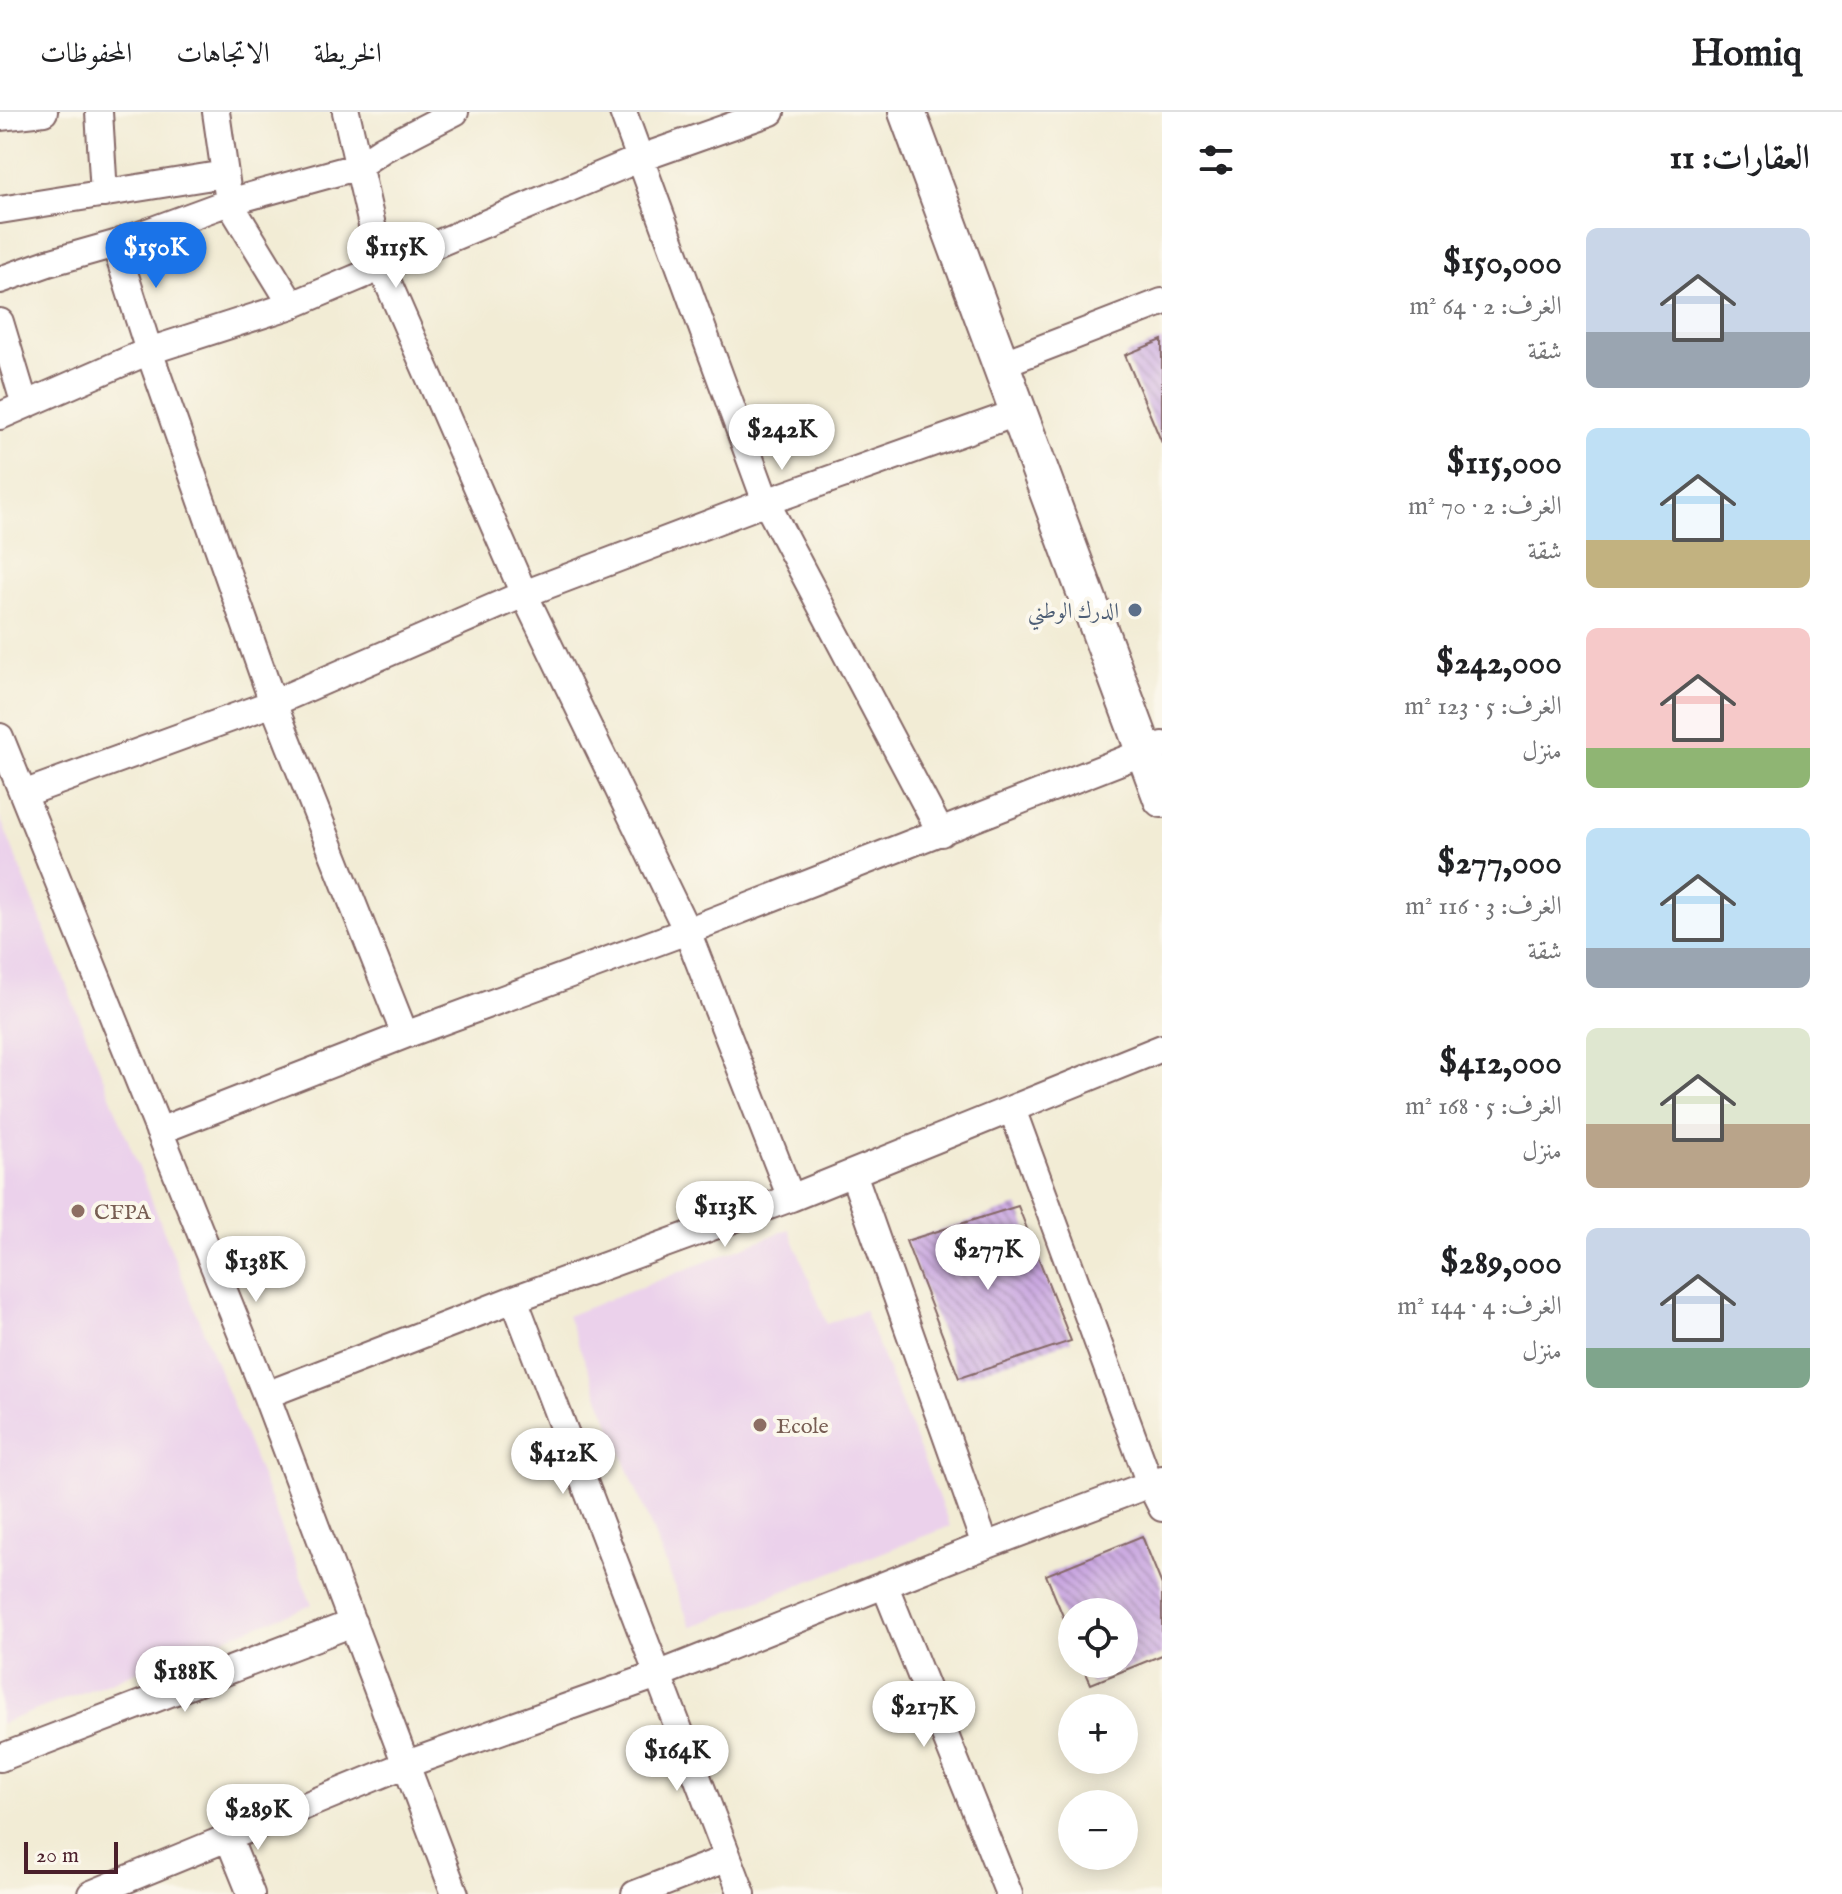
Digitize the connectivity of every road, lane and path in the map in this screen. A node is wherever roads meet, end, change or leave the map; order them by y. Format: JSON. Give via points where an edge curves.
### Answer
{"nodes":[{"id":1,"x":44,"y":112,"type":"edge"},
{"id":2,"x":99,"y":112,"type":"edge"},
{"id":3,"x":216,"y":112,"type":"edge"},
{"id":4,"x":346,"y":112,"type":"edge"},
{"id":5,"x":455,"y":112,"type":"edge"},
{"id":6,"x":623,"y":112,"type":"edge"},
{"id":7,"x":771,"y":112,"type":"edge"},
{"id":8,"x":907,"y":112,"type":"edge"},
{"id":9,"x":0,"y":117,"type":"edge"},
{"id":10,"x":641,"y":158,"type":"junction"},
{"id":11,"x":356,"y":167,"type":"junction"},
{"id":12,"x":225,"y":174,"type":"junction"},
{"id":13,"x":104,"y":194,"type":"junction"},
{"id":14,"x":229,"y":202,"type":"junction"},
{"id":15,"x":0,"y":210,"type":"edge"},
{"id":16,"x":115,"y":244,"type":"junction"},
{"id":17,"x":382,"y":269,"type":"junction"},
{"id":18,"x":0,"y":280,"type":"edge"},
{"id":19,"x":1162,"y":302,"type":"edge"},
{"id":20,"x":292,"y":305,"type":"junction"},
{"id":21,"x":0,"y":322,"type":"edge"},
{"id":22,"x":149,"y":351,"type":"junction"},
{"id":23,"x":999,"y":365,"type":"junction"},
{"id":24,"x":25,"y":405,"type":"junction"},
{"id":25,"x":1019,"y":412,"type":"junction"},
{"id":26,"x":0,"y":416,"type":"edge"},
{"id":27,"x":766,"y":502,"type":"junction"},
{"id":28,"x":524,"y":594,"type":"junction"},
{"id":29,"x":273,"y":703,"type":"junction"},
{"id":30,"x":0,"y":737,"type":"edge"},
{"id":31,"x":1153,"y":748,"type":"edge"},
{"id":32,"x":23,"y":794,"type":"junction"},
{"id":33,"x":1162,"y":799,"type":"edge"},
{"id":34,"x":941,"y":833,"type":"junction"},
{"id":35,"x":687,"y":931,"type":"junction"},
{"id":36,"x":405,"y":1035,"type":"junction"},
{"id":37,"x":1162,"y":1048,"type":"edge"},
{"id":38,"x":1012,"y":1109,"type":"junction"},
{"id":39,"x":159,"y":1131,"type":"junction"},
{"id":40,"x":853,"y":1173,"type":"junction"},
{"id":41,"x":791,"y":1198,"type":"junction"},
{"id":42,"x":514,"y":1299,"type":"junction"},
{"id":43,"x":266,"y":1395,"type":"junction"},
{"id":44,"x":1156,"y":1482,"type":"edge"},
{"id":45,"x":1162,"y":1508,"type":"edge"},
{"id":46,"x":969,"y":1552,"type":"junction"},
{"id":47,"x":885,"y":1586,"type":"junction"},
{"id":48,"x":353,"y":1623,"type":"junction"},
{"id":49,"x":660,"y":1674,"type":"junction"},
{"id":50,"x":0,"y":1758,"type":"edge"},
{"id":51,"x":407,"y":1764,"type":"junction"},
{"id":52,"x":228,"y":1837,"type":"junction"},
{"id":53,"x":728,"y":1858,"type":"junction"},
{"id":54,"x":137,"y":1886,"type":"edge"},
{"id":55,"x":91,"y":1894,"type":"edge"},
{"id":56,"x":251,"y":1894,"type":"edge"},
{"id":57,"x":455,"y":1894,"type":"edge"},
{"id":58,"x":635,"y":1894,"type":"edge"},
{"id":59,"x":742,"y":1894,"type":"edge"},
{"id":60,"x":1009,"y":1894,"type":"edge"}],
"edges":[{"from":1,"to":9,"type":"street"},
{"from":2,"to":13,"type":"street"},
{"from":3,"to":12,"type":"street"},
{"from":4,"to":11,"type":"street"},
{"from":5,"to":11,"type":"street"},
{"from":6,"to":10,"type":"street"},
{"from":7,"to":10,"type":"street"},
{"from":8,"to":23,"type":"main road"},
{"from":10,"to":17,"type":"street"},
{"from":10,"to":27,"type":"street"},
{"from":11,"to":14,"type":"street"},
{"from":11,"to":17,"type":"street"},
{"from":12,"to":13,"type":"street"},
{"from":12,"to":14,"type":"street"},
{"from":13,"to":15,"type":"street"},
{"from":14,"to":16,"type":"street"},
{"from":14,"to":20,"type":"street"},
{"from":16,"to":18,"type":"street"},
{"from":16,"to":22,"type":"street"},
{"from":17,"to":20,"type":"street"},
{"from":17,"to":28,"type":"street"},
{"from":19,"to":23,"type":"street"},
{"from":20,"to":22,"type":"street"},
{"from":21,"to":24,"type":"street"},
{"from":22,"to":24,"type":"street"},
{"from":22,"to":29,"type":"street"},
{"from":23,"to":25,"type":"main road"},
{"from":24,"to":26,"type":"street"},
{"from":25,"to":27,"type":"street"},
{"from":25,"to":31,"type":"main road"},
{"from":27,"to":28,"type":"street"},
{"from":27,"to":34,"type":"street"},
{"from":28,"to":29,"type":"street"},
{"from":28,"to":35,"type":"street"},
{"from":29,"to":32,"type":"street"},
{"from":29,"to":36,"type":"street"},
{"from":30,"to":32,"type":"street"},
{"from":31,"to":33,"type":"main road"},
{"from":31,"to":34,"type":"street"},
{"from":32,"to":39,"type":"street"},
{"from":34,"to":35,"type":"street"},
{"from":35,"to":36,"type":"street"},
{"from":35,"to":41,"type":"street"},
{"from":36,"to":39,"type":"street"},
{"from":37,"to":38,"type":"street"},
{"from":38,"to":40,"type":"street"},
{"from":38,"to":44,"type":"street"},
{"from":39,"to":43,"type":"street"},
{"from":40,"to":41,"type":"street"},
{"from":40,"to":46,"type":"street","via":[[985,1545]]},
{"from":41,"to":42,"type":"street"},
{"from":42,"to":43,"type":"street"},
{"from":42,"to":49,"type":"street"},
{"from":43,"to":48,"type":"street"},
{"from":44,"to":45,"type":"street"},
{"from":44,"to":46,"type":"street"},
{"from":46,"to":47,"type":"street"},
{"from":47,"to":49,"type":"street"},
{"from":47,"to":60,"type":"street"},
{"from":48,"to":50,"type":"street"},
{"from":48,"to":51,"type":"street"},
{"from":49,"to":51,"type":"street"},
{"from":49,"to":53,"type":"street"},
{"from":51,"to":52,"type":"street"},
{"from":51,"to":57,"type":"street"},
{"from":52,"to":54,"type":"street"},
{"from":52,"to":56,"type":"street"},
{"from":53,"to":58,"type":"street"},
{"from":53,"to":59,"type":"street"},
{"from":54,"to":55,"type":"street"}]}
